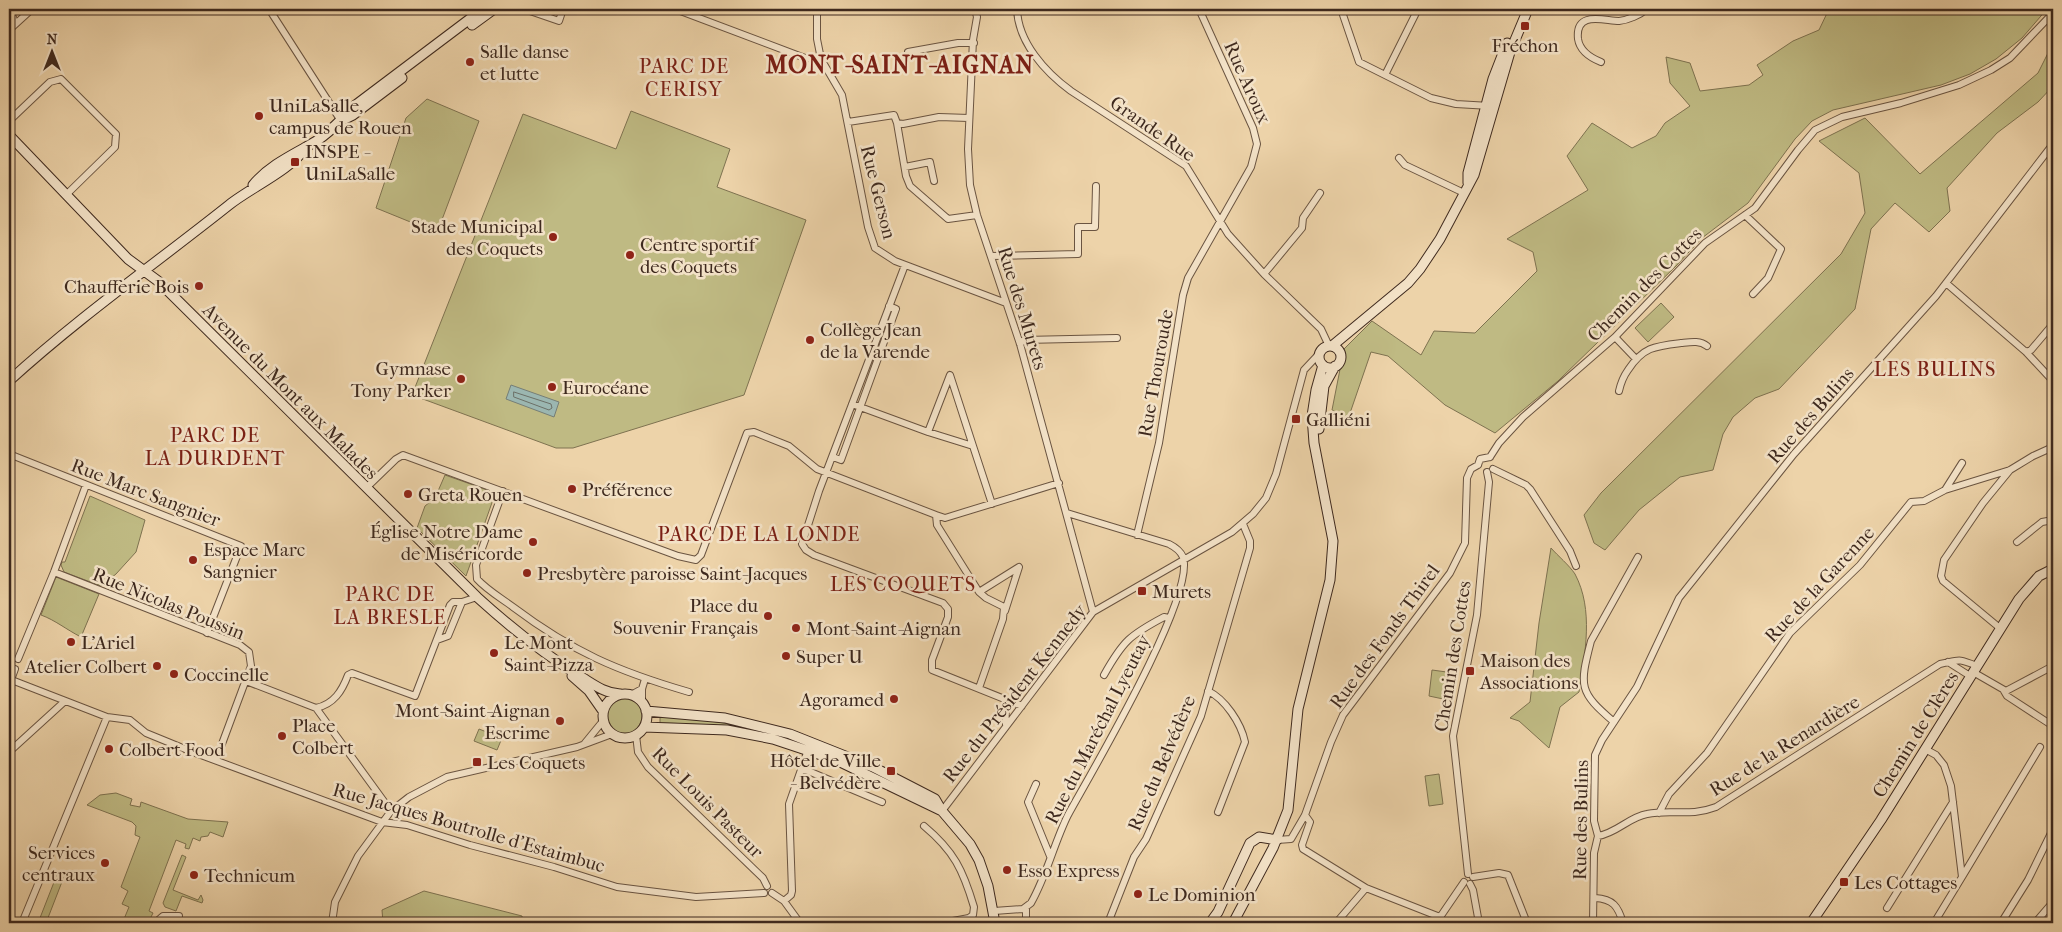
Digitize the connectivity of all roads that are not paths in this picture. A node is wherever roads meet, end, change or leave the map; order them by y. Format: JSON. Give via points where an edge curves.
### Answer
{"nodes":[{"id":1,"x":10,"y":9,"type":"edge"},
{"id":2,"x":32,"y":9,"type":"edge"},
{"id":3,"x":268,"y":9,"type":"edge"},
{"id":4,"x":483,"y":9,"type":"edge"},
{"id":5,"x":494,"y":9,"type":"edge"},
{"id":6,"x":518,"y":9,"type":"edge"},
{"id":7,"x":526,"y":9,"type":"edge"},
{"id":8,"x":563,"y":9,"type":"edge"},
{"id":9,"x":675,"y":9,"type":"edge"},
{"id":10,"x":817,"y":9,"type":"edge"},
{"id":11,"x":975,"y":9,"type":"edge"},
{"id":12,"x":1017,"y":9,"type":"edge"},
{"id":13,"x":1199,"y":9,"type":"edge"},
{"id":14,"x":1341,"y":9,"type":"edge"},
{"id":15,"x":1418,"y":9,"type":"edge"},
{"id":16,"x":1523,"y":9,"type":"edge"},
{"id":17,"x":1528,"y":9,"type":"edge"},
{"id":18,"x":1647,"y":9,"type":"edge"},
{"id":19,"x":2053,"y":13,"type":"edge"},
{"id":20,"x":15,"y":24,"type":"junction"},
{"id":21,"x":9,"y":30,"type":"edge"},
{"id":22,"x":974,"y":43,"type":"junction"},
{"id":23,"x":908,"y":52,"type":"dead end"},
{"id":24,"x":821,"y":59,"type":"junction"},
{"id":25,"x":1601,"y":62,"type":"dead end"},
{"id":26,"x":1385,"y":75,"type":"junction"},
{"id":27,"x":1497,"y":80,"type":"junction"},
{"id":28,"x":1489,"y":106,"type":"junction"},
{"id":29,"x":969,"y":118,"type":"junction"},
{"id":30,"x":341,"y":121,"type":"junction"},
{"id":31,"x":9,"y":122,"type":"edge"},
{"id":32,"x":848,"y":122,"type":"junction"},
{"id":33,"x":897,"y":123,"type":"junction"},
{"id":34,"x":9,"y":135,"type":"edge"},
{"id":35,"x":2053,"y":144,"type":"edge"},
{"id":36,"x":1399,"y":158,"type":"dead end"},
{"id":37,"x":905,"y":166,"type":"junction"},
{"id":38,"x":934,"y":181,"type":"dead end"},
{"id":39,"x":1096,"y":186,"type":"dead end"},
{"id":40,"x":1320,"y":193,"type":"dead end"},
{"id":41,"x":1464,"y":193,"type":"junction"},
{"id":42,"x":66,"y":194,"type":"junction"},
{"id":43,"x":977,"y":215,"type":"junction"},
{"id":44,"x":1745,"y":216,"type":"junction"},
{"id":45,"x":1220,"y":222,"type":"junction"},
{"id":46,"x":991,"y":256,"type":"junction"},
{"id":47,"x":905,"y":265,"type":"junction"},
{"id":48,"x":144,"y":271,"type":"junction"},
{"id":49,"x":1264,"y":274,"type":"junction"},
{"id":50,"x":1946,"y":283,"type":"junction"},
{"id":51,"x":1754,"y":294,"type":"dead end"},
{"id":52,"x":1006,"y":303,"type":"junction"},
{"id":53,"x":890,"y":306,"type":"junction"},
{"id":54,"x":2053,"y":324,"type":"edge"},
{"id":55,"x":1615,"y":337,"type":"junction"},
{"id":56,"x":1117,"y":338,"type":"dead end"},
{"id":57,"x":1020,"y":344,"type":"junction"},
{"id":58,"x":1707,"y":346,"type":"dead end"},
{"id":59,"x":1333,"y":347,"type":"junction"},
{"id":60,"x":2026,"y":352,"type":"junction"},
{"id":61,"x":1636,"y":359,"type":"junction"},
{"id":62,"x":1319,"y":360,"type":"junction"},
{"id":63,"x":1335,"y":366,"type":"junction"},
{"id":64,"x":9,"y":381,"type":"edge"},
{"id":65,"x":2053,"y":381,"type":"edge"},
{"id":66,"x":1620,"y":391,"type":"dead end"},
{"id":67,"x":852,"y":404,"type":"junction"},
{"id":68,"x":860,"y":407,"type":"junction"},
{"id":69,"x":928,"y":432,"type":"junction"},
{"id":70,"x":973,"y":446,"type":"junction"},
{"id":71,"x":2053,"y":448,"type":"edge"},
{"id":72,"x":9,"y":454,"type":"edge"},
{"id":73,"x":833,"y":457,"type":"junction"},
{"id":74,"x":1490,"y":457,"type":"junction"},
{"id":75,"x":1962,"y":463,"type":"dead end"},
{"id":76,"x":1478,"y":465,"type":"junction"},
{"id":77,"x":2010,"y":470,"type":"junction"},
{"id":78,"x":1490,"y":471,"type":"junction"},
{"id":79,"x":827,"y":472,"type":"junction"},
{"id":80,"x":1059,"y":483,"type":"junction"},
{"id":81,"x":86,"y":485,"type":"junction"},
{"id":82,"x":366,"y":488,"type":"junction"},
{"id":83,"x":1945,"y":490,"type":"junction"},
{"id":84,"x":503,"y":491,"type":"junction"},
{"id":85,"x":992,"y":504,"type":"junction"},
{"id":86,"x":1067,"y":513,"type":"junction"},
{"id":87,"x":936,"y":515,"type":"junction"},
{"id":88,"x":1329,"y":516,"type":"junction"},
{"id":89,"x":2053,"y":520,"type":"edge"},
{"id":90,"x":1243,"y":524,"type":"junction"},
{"id":91,"x":1137,"y":535,"type":"junction"},
{"id":92,"x":2017,"y":542,"type":"dead end"},
{"id":93,"x":1638,"y":557,"type":"dead end"},
{"id":94,"x":1183,"y":560,"type":"junction"},
{"id":95,"x":1576,"y":566,"type":"dead end"},
{"id":96,"x":2053,"y":569,"type":"edge"},
{"id":97,"x":54,"y":572,"type":"junction"},
{"id":98,"x":978,"y":592,"type":"junction"},
{"id":99,"x":477,"y":597,"type":"junction"},
{"id":100,"x":1005,"y":612,"type":"junction"},
{"id":101,"x":1093,"y":612,"type":"junction"},
{"id":102,"x":1169,"y":618,"type":"junction"},
{"id":103,"x":2001,"y":629,"type":"junction"},
{"id":104,"x":207,"y":633,"type":"junction"},
{"id":105,"x":18,"y":659,"type":"dead end"},
{"id":106,"x":557,"y":662,"type":"junction"},
{"id":107,"x":1948,"y":662,"type":"junction"},
{"id":108,"x":2053,"y":666,"type":"edge"},
{"id":109,"x":15,"y":669,"type":"dead end"},
{"id":110,"x":1973,"y":671,"type":"junction"},
{"id":111,"x":1104,"y":675,"type":"dead end"},
{"id":112,"x":10,"y":679,"type":"edge"},
{"id":113,"x":645,"y":679,"type":"junction"},
{"id":114,"x":246,"y":681,"type":"junction"},
{"id":115,"x":978,"y":688,"type":"junction"},
{"id":116,"x":642,"y":689,"type":"junction"},
{"id":117,"x":1208,"y":691,"type":"junction"},
{"id":118,"x":2004,"y":691,"type":"junction"},
{"id":119,"x":688,"y":692,"type":"dead end"},
{"id":120,"x":620,"y":694,"type":"junction"},
{"id":121,"x":631,"y":695,"type":"junction"},
{"id":122,"x":1005,"y":699,"type":"junction"},
{"id":123,"x":65,"y":701,"type":"junction"},
{"id":124,"x":642,"y":702,"type":"junction"},
{"id":125,"x":1022,"y":706,"type":"junction"},
{"id":126,"x":316,"y":708,"type":"junction"},
{"id":127,"x":646,"y":711,"type":"junction"},
{"id":128,"x":603,"y":716,"type":"junction"},
{"id":129,"x":107,"y":717,"type":"junction"},
{"id":130,"x":1614,"y":722,"type":"junction"},
{"id":131,"x":1006,"y":725,"type":"junction"},
{"id":132,"x":2053,"y":726,"type":"edge"},
{"id":133,"x":644,"y":727,"type":"junction"},
{"id":134,"x":612,"y":734,"type":"junction"},
{"id":135,"x":636,"y":736,"type":"junction"},
{"id":136,"x":584,"y":744,"type":"junction"},
{"id":137,"x":809,"y":746,"type":"junction"},
{"id":138,"x":2040,"y":747,"type":"dead end"},
{"id":139,"x":1925,"y":749,"type":"junction"},
{"id":140,"x":9,"y":752,"type":"edge"},
{"id":141,"x":216,"y":760,"type":"junction"},
{"id":142,"x":801,"y":768,"type":"junction"},
{"id":143,"x":1036,"y":784,"type":"dead end"},
{"id":144,"x":882,"y":802,"type":"dead end"},
{"id":145,"x":1953,"y":802,"type":"junction"},
{"id":146,"x":391,"y":810,"type":"junction"},
{"id":147,"x":942,"y":811,"type":"junction"},
{"id":148,"x":1218,"y":812,"type":"dead end"},
{"id":149,"x":1658,"y":813,"type":"junction"},
{"id":150,"x":1305,"y":816,"type":"junction"},
{"id":151,"x":382,"y":822,"type":"junction"},
{"id":152,"x":924,"y":826,"type":"dead end"},
{"id":153,"x":2053,"y":830,"type":"edge"},
{"id":154,"x":1598,"y":836,"type":"junction"},
{"id":155,"x":1277,"y":840,"type":"junction"},
{"id":156,"x":1050,"y":856,"type":"junction"},
{"id":157,"x":1962,"y":877,"type":"junction"},
{"id":158,"x":1469,"y":879,"type":"junction"},
{"id":159,"x":1366,"y":888,"type":"junction"},
{"id":160,"x":766,"y":889,"type":"junction"},
{"id":161,"x":1594,"y":898,"type":"junction"},
{"id":162,"x":784,"y":901,"type":"junction"},
{"id":163,"x":2053,"y":902,"type":"edge"},
{"id":164,"x":1026,"y":908,"type":"junction"},
{"id":165,"x":1887,"y":908,"type":"dead end"},
{"id":166,"x":994,"y":911,"type":"junction"},
{"id":167,"x":178,"y":916,"type":"dead end"},
{"id":168,"x":1440,"y":917,"type":"junction"},
{"id":169,"x":22,"y":923,"type":"edge"},
{"id":170,"x":154,"y":923,"type":"edge"},
{"id":171,"x":332,"y":923,"type":"edge"},
{"id":172,"x":800,"y":923,"type":"edge"},
{"id":173,"x":942,"y":923,"type":"edge"},
{"id":174,"x":995,"y":923,"type":"edge"},
{"id":175,"x":1026,"y":923,"type":"edge"},
{"id":176,"x":1108,"y":923,"type":"edge"},
{"id":177,"x":1210,"y":923,"type":"edge"},
{"id":178,"x":1233,"y":923,"type":"edge"},
{"id":179,"x":1336,"y":923,"type":"edge"},
{"id":180,"x":1436,"y":923,"type":"edge"},
{"id":181,"x":1479,"y":923,"type":"edge"},
{"id":182,"x":1527,"y":923,"type":"edge"},
{"id":183,"x":1593,"y":923,"type":"edge"},
{"id":184,"x":1623,"y":923,"type":"edge"},
{"id":185,"x":1810,"y":923,"type":"edge"},
{"id":186,"x":1934,"y":923,"type":"edge"},
{"id":187,"x":2001,"y":923,"type":"edge"},
{"id":188,"x":2035,"y":923,"type":"edge"}],
"edges":[{"from":1,"to":20,"type":"street"},
{"from":2,"to":20,"type":"street"},
{"from":3,"to":30,"type":"street"},
{"from":4,"to":30,"type":"street","via":[[350,110]]},
{"from":5,"to":30,"type":"street"},
{"from":6,"to":7,"type":"street"},
{"from":7,"to":8,"type":"street","via":[[558,21]]},
{"from":9,"to":24,"type":"street","via":[[805,58]]},
{"from":10,"to":24,"type":"street","name":"Rue Gerson"},
{"from":11,"to":22,"type":"street","name":"Rue des Murets"},
{"from":12,"to":45,"type":"street","name":"Grande Rue","via":[[1026,41],[1053,76],[1186,166]]},
{"from":13,"to":45,"type":"street","name":"Rue Aroux","via":[[1253,128],[1257,144],[1251,167]]},
{"from":14,"to":26,"type":"street","via":[[1358,62]]},
{"from":15,"to":26,"type":"street"},
{"from":16,"to":27,"type":"street"},
{"from":17,"to":27,"type":"street"},
{"from":18,"to":25,"type":"street","via":[[1616,21],[1591,18],[1581,26],[1580,44],[1590,58]]},
{"from":19,"to":44,"type":"street","name":"Chemin des Cottes","via":[[2010,58],[1991,70],[1959,85],[1842,117],[1822,126],[1809,137],[1755,208]]},
{"from":20,"to":21,"type":"street"},
{"from":22,"to":23,"type":"street"},
{"from":22,"to":29,"type":"street","name":"Rue des Murets"},
{"from":24,"to":32,"type":"street","name":"Rue Gerson","via":[[842,95]]},
{"from":26,"to":28,"type":"street","via":[[1442,102]]},
{"from":27,"to":28,"type":"street"},
{"from":28,"to":41,"type":"street"},
{"from":29,"to":33,"type":"street","via":[[939,117]]},
{"from":29,"to":43,"type":"street","name":"Rue des Murets","via":[[968,169]]},
{"from":30,"to":48,"type":"street"},
{"from":31,"to":42,"type":"street","via":[[50,82],[62,79],[116,134],[115,147]]},
{"from":32,"to":33,"type":"street","via":[[894,115]]},
{"from":32,"to":47,"type":"street","name":"Rue Gerson","via":[[872,240],[880,254]]},
{"from":33,"to":37,"type":"street"},
{"from":34,"to":42,"type":"street","name":"Avenue du Mont aux Malades"},
{"from":35,"to":50,"type":"street","name":"Rue des Bulins"},
{"from":36,"to":41,"type":"street","via":[[1405,165]]},
{"from":37,"to":38,"type":"street","via":[[930,162]]},
{"from":37,"to":43,"type":"street","via":[[910,186],[943,216],[952,220]]},
{"from":39,"to":46,"type":"street","via":[[1095,227],[1078,227],[1078,254]]},
{"from":40,"to":49,"type":"street","via":[[1303,218],[1302,228]]},
{"from":41,"to":59,"type":"street","via":[[1420,269]]},
{"from":42,"to":48,"type":"street","name":"Avenue du Mont aux Malades"},
{"from":43,"to":46,"type":"street","name":"Rue des Murets"},
{"from":44,"to":51,"type":"street","via":[[1781,249],[1768,278]]},
{"from":44,"to":55,"type":"street","name":"Chemin des Cottes","via":[[1705,243]]},
{"from":45,"to":49,"type":"street","name":"Grande Rue"},
{"from":45,"to":91,"type":"street","name":"Rue Thouroude","via":[[1188,278],[1159,443]]},
{"from":46,"to":52,"type":"street","name":"Rue des Murets"},
{"from":47,"to":52,"type":"street","name":"Rue Gerson"},
{"from":47,"to":53,"type":"street"},
{"from":48,"to":64,"type":"street"},
{"from":48,"to":82,"type":"street","name":"Avenue du Mont aux Malades","via":[[158,281]]},
{"from":49,"to":59,"type":"street","name":"Grande Rue","via":[[1320,329]]},
{"from":50,"to":60,"type":"street"},
{"from":50,"to":130,"type":"street","name":"Rue des Bulins","via":[[1794,454],[1684,591],[1637,686]]},
{"from":52,"to":57,"type":"street","name":"Rue des Murets"},
{"from":53,"to":67,"type":"street"},
{"from":53,"to":68,"type":"street","via":[[896,309]]},
{"from":54,"to":60,"type":"street"},
{"from":55,"to":61,"type":"street"},
{"from":55,"to":74,"type":"street","name":"Chemin des Cottes","via":[[1523,416]]},
{"from":56,"to":57,"type":"street","via":[[1024,340]]},
{"from":57,"to":80,"type":"street","name":"Rue des Murets"},
{"from":58,"to":61,"type":"street","via":[[1700,342],[1656,346],[1642,352]]},
{"from":59,"to":62,"type":"street"},
{"from":59,"to":63,"type":"street","via":[[1340,361]]},
{"from":60,"to":65,"type":"street"},
{"from":61,"to":66,"type":"street","via":[[1621,381]]},
{"from":62,"to":63,"type":"street"},
{"from":62,"to":88,"type":"street","via":[[1312,416],[1314,443]]},
{"from":62,"to":90,"type":"street","name":"Rue du Président Kennedy","via":[[1306,366],[1270,490]]},
{"from":63,"to":88,"type":"street","via":[[1324,386],[1318,425]]},
{"from":67,"to":68,"type":"street"},
{"from":67,"to":73,"type":"street"},
{"from":68,"to":69,"type":"street"},
{"from":68,"to":73,"type":"street","via":[[841,460]]},
{"from":69,"to":70,"type":"street"},
{"from":69,"to":70,"type":"street","via":[[950,375]]},
{"from":70,"to":85,"type":"street"},
{"from":71,"to":77,"type":"street"},
{"from":72,"to":81,"type":"street","name":"Rue Marc Sangnier"},
{"from":73,"to":79,"type":"street"},
{"from":74,"to":76,"type":"street","via":[[1480,459]]},
{"from":74,"to":78,"type":"street","via":[[1494,462]]},
{"from":75,"to":83,"type":"street"},
{"from":76,"to":78,"type":"street","via":[[1482,471]]},
{"from":76,"to":150,"type":"street","name":"Rue des Fonds Thirel","via":[[1471,469],[1467,478],[1465,542],[1457,559],[1450,573],[1344,715]]},
{"from":77,"to":83,"type":"street","name":"Rue de la Garenne"},
{"from":77,"to":103,"type":"street","via":[[1944,560],[1941,576]]},
{"from":78,"to":95,"type":"street","via":[[1530,489],[1570,551]]},
{"from":78,"to":158,"type":"street","name":"Chemin des Cottes","via":[[1477,615],[1453,736]]},
{"from":79,"to":84,"type":"street","via":[[814,468],[789,446],[749,432],[701,555],[696,560]]},
{"from":79,"to":87,"type":"street"},
{"from":79,"to":115,"type":"street","via":[[803,534],[804,547],[814,555],[943,603],[948,609],[948,616],[932,660],[932,670]]},
{"from":80,"to":85,"type":"street"},
{"from":80,"to":86,"type":"street","name":"Rue des Murets"},
{"from":81,"to":97,"type":"street"},
{"from":81,"to":104,"type":"street","name":"Rue Marc Sangnier","via":[[241,546]]},
{"from":82,"to":84,"type":"street","via":[[404,455]]},
{"from":82,"to":99,"type":"street","name":"Avenue du Mont aux Malades"},
{"from":83,"to":149,"type":"street","name":"Rue de la Garenne","via":[[1924,501],[1912,502],[1860,565],[1790,633],[1720,735],[1668,794]]},
{"from":84,"to":113,"type":"street","via":[[476,565],[477,579],[561,641]]},
{"from":85,"to":87,"type":"street","via":[[945,518]]},
{"from":86,"to":91,"type":"street"},
{"from":86,"to":101,"type":"street","name":"Rue des Murets"},
{"from":87,"to":98,"type":"street","via":[[936,525]]},
{"from":88,"to":155,"type":"street","via":[[1333,541],[1330,580],[1298,709],[1291,794],[1287,816]]},
{"from":89,"to":92,"type":"street","via":[[2042,522]]},
{"from":90,"to":94,"type":"street","name":"Rue du Président Kennedy"},
{"from":90,"to":117,"type":"street","name":"Rue du Belvédère","via":[[1250,548]]},
{"from":91,"to":94,"type":"street","via":[[1178,549]]},
{"from":93,"to":130,"type":"street","via":[[1591,642],[1588,655],[1584,689],[1592,702]]},
{"from":94,"to":101,"type":"street","name":"Rue du Président Kennedy"},
{"from":94,"to":102,"type":"street","name":"Rue du Maréchal Lyeutay","via":[[1182,581]]},
{"from":96,"to":103,"type":"street","name":"Chemin de Clères","via":[[2031,584]]},
{"from":97,"to":104,"type":"street","name":"Rue Nicolas Poussin"},
{"from":97,"to":105,"type":"street"},
{"from":98,"to":100,"type":"street","via":[[1004,607]]},
{"from":98,"to":100,"type":"street","via":[[1019,567]]},
{"from":99,"to":106,"type":"street","name":"Avenue du Mont aux Malades"},
{"from":99,"to":126,"type":"street","via":[[462,602],[448,636],[437,640],[415,696],[350,673],[341,692],[325,706]]},
{"from":100,"to":115,"type":"street"},
{"from":101,"to":125,"type":"street","name":"Rue du Président Kennedy"},
{"from":102,"to":111,"type":"street","via":[[1164,617],[1135,632],[1123,643]]},
{"from":102,"to":156,"type":"street","name":"Rue du Maréchal Lyeutay","via":[[1118,726]]},
{"from":103,"to":110,"type":"street","name":"Chemin de Clères"},
{"from":104,"to":114,"type":"street","name":"Rue Nicolas Poussin","via":[[240,644],[249,652],[251,666]]},
{"from":106,"to":120,"type":"street","name":"Avenue du Mont aux Malades","via":[[604,691]]},
{"from":106,"to":128,"type":"street","name":"Avenue du Mont aux Malades","via":[[589,691]]},
{"from":107,"to":110,"type":"street"},
{"from":107,"to":110,"type":"street","name":"Rue de la Renardière","via":[[1960,660]]},
{"from":107,"to":149,"type":"street","name":"Rue de la Renardière","via":[[1934,667],[1716,807],[1684,814]]},
{"from":108,"to":118,"type":"street"},
{"from":109,"to":112,"type":"street"},
{"from":110,"to":118,"type":"street"},
{"from":110,"to":139,"type":"street","name":"Chemin de Clères"},
{"from":112,"to":123,"type":"street","name":"Rue Jacques Boutrolle d'Estaimbuc"},
{"from":113,"to":116,"type":"street"},
{"from":113,"to":119,"type":"street"},
{"from":114,"to":126,"type":"street"},
{"from":114,"to":141,"type":"street","name":"Rue Nicolas Poussin"},
{"from":115,"to":122,"type":"street"},
{"from":116,"to":121,"type":"street"},
{"from":116,"to":124,"type":"street"},
{"from":117,"to":148,"type":"street","via":[[1234,716],[1245,742]]},
{"from":117,"to":176,"type":"street","name":"Rue du Belvédère","via":[[1195,733],[1181,757],[1146,839],[1134,857]]},
{"from":118,"to":132,"type":"street"},
{"from":120,"to":121,"type":"street"},
{"from":120,"to":128,"type":"street","via":[[609,700]]},
{"from":121,"to":124,"type":"street"},
{"from":122,"to":125,"type":"street"},
{"from":122,"to":131,"type":"street"},
{"from":123,"to":129,"type":"street","name":"Rue Jacques Boutrolle d'Estaimbuc"},
{"from":123,"to":140,"type":"street"},
{"from":124,"to":127,"type":"street"},
{"from":125,"to":131,"type":"street","name":"Rue du Président Kennedy"},
{"from":126,"to":146,"type":"street"},
{"from":127,"to":133,"type":"street"},
{"from":127,"to":137,"type":"street","via":[[725,718]]},
{"from":128,"to":134,"type":"street"},
{"from":128,"to":136,"type":"street"},
{"from":129,"to":141,"type":"street","name":"Rue Jacques Boutrolle d'Estaimbuc","via":[[130,720],[147,733]]},
{"from":129,"to":169,"type":"street"},
{"from":130,"to":154,"type":"street","name":"Rue des Bulins","via":[[1599,745],[1594,762],[1594,826]]},
{"from":131,"to":147,"type":"street","name":"Rue du Président Kennedy"},
{"from":133,"to":135,"type":"street"},
{"from":133,"to":137,"type":"street","via":[[743,732]]},
{"from":134,"to":135,"type":"street","via":[[624,738]]},
{"from":134,"to":136,"type":"street"},
{"from":135,"to":160,"type":"street","name":"Rue Louis Pasteur","via":[[638,752],[648,767],[763,878]]},
{"from":136,"to":146,"type":"street","via":[[442,779],[422,788]]},
{"from":137,"to":142,"type":"street"},
{"from":137,"to":147,"type":"street"},
{"from":138,"to":157,"type":"street"},
{"from":139,"to":145,"type":"street","via":[[1944,765]]},
{"from":139,"to":185,"type":"street","name":"Chemin de Clères","via":[[1871,836]]},
{"from":141,"to":151,"type":"street","name":"Rue Jacques Boutrolle d'Estaimbuc"},
{"from":142,"to":144,"type":"street"},
{"from":142,"to":162,"type":"street","via":[[789,804],[792,891]]},
{"from":143,"to":156,"type":"street","via":[[1028,802]]},
{"from":145,"to":157,"type":"street"},
{"from":145,"to":165,"type":"street"},
{"from":146,"to":151,"type":"street"},
{"from":147,"to":166,"type":"street","via":[[965,836],[979,860]]},
{"from":149,"to":154,"type":"street","name":"Rue de la Renardière","via":[[1639,816]]},
{"from":150,"to":155,"type":"street","name":"Rue des Fonds Thirel","via":[[1292,837]]},
{"from":150,"to":159,"type":"street","via":[[1310,822],[1303,849]]},
{"from":151,"to":160,"type":"street","name":"Rue Jacques Boutrolle d'Estaimbuc","via":[[407,825],[625,888],[696,897]]},
{"from":151,"to":171,"type":"street","via":[[358,856],[342,887],[334,905]]},
{"from":152,"to":173,"type":"street","via":[[944,843],[958,862],[974,907],[969,918]]},
{"from":153,"to":187,"type":"street","via":[[2028,880]]},
{"from":154,"to":161,"type":"street","name":"Rue des Bulins","via":[[1594,853]]},
{"from":155,"to":177,"type":"street","via":[[1260,837],[1250,843]]},
{"from":155,"to":178,"type":"street"},
{"from":156,"to":164,"type":"street","name":"Rue du Maréchal Lyeutay","via":[[1034,898]]},
{"from":157,"to":186,"type":"street"},
{"from":158,"to":168,"type":"street"},
{"from":158,"to":181,"type":"street","name":"Chemin des Cottes"},
{"from":158,"to":182,"type":"street","via":[[1499,872],[1508,875]]},
{"from":159,"to":168,"type":"street"},
{"from":159,"to":179,"type":"street"},
{"from":160,"to":162,"type":"street","name":"Rue Louis Pasteur","via":[[772,888],[772,893]]},
{"from":161,"to":183,"type":"street","name":"Rue des Bulins"},
{"from":161,"to":184,"type":"street","via":[[1615,903]]},
{"from":162,"to":172,"type":"street"},
{"from":163,"to":188,"type":"street"},
{"from":164,"to":166,"type":"street"},
{"from":164,"to":175,"type":"street","name":"Rue du Maréchal Lyeutay"},
{"from":166,"to":174,"type":"street"},
{"from":167,"to":170,"type":"street","via":[[163,916]]},
{"from":168,"to":180,"type":"street"}]}
